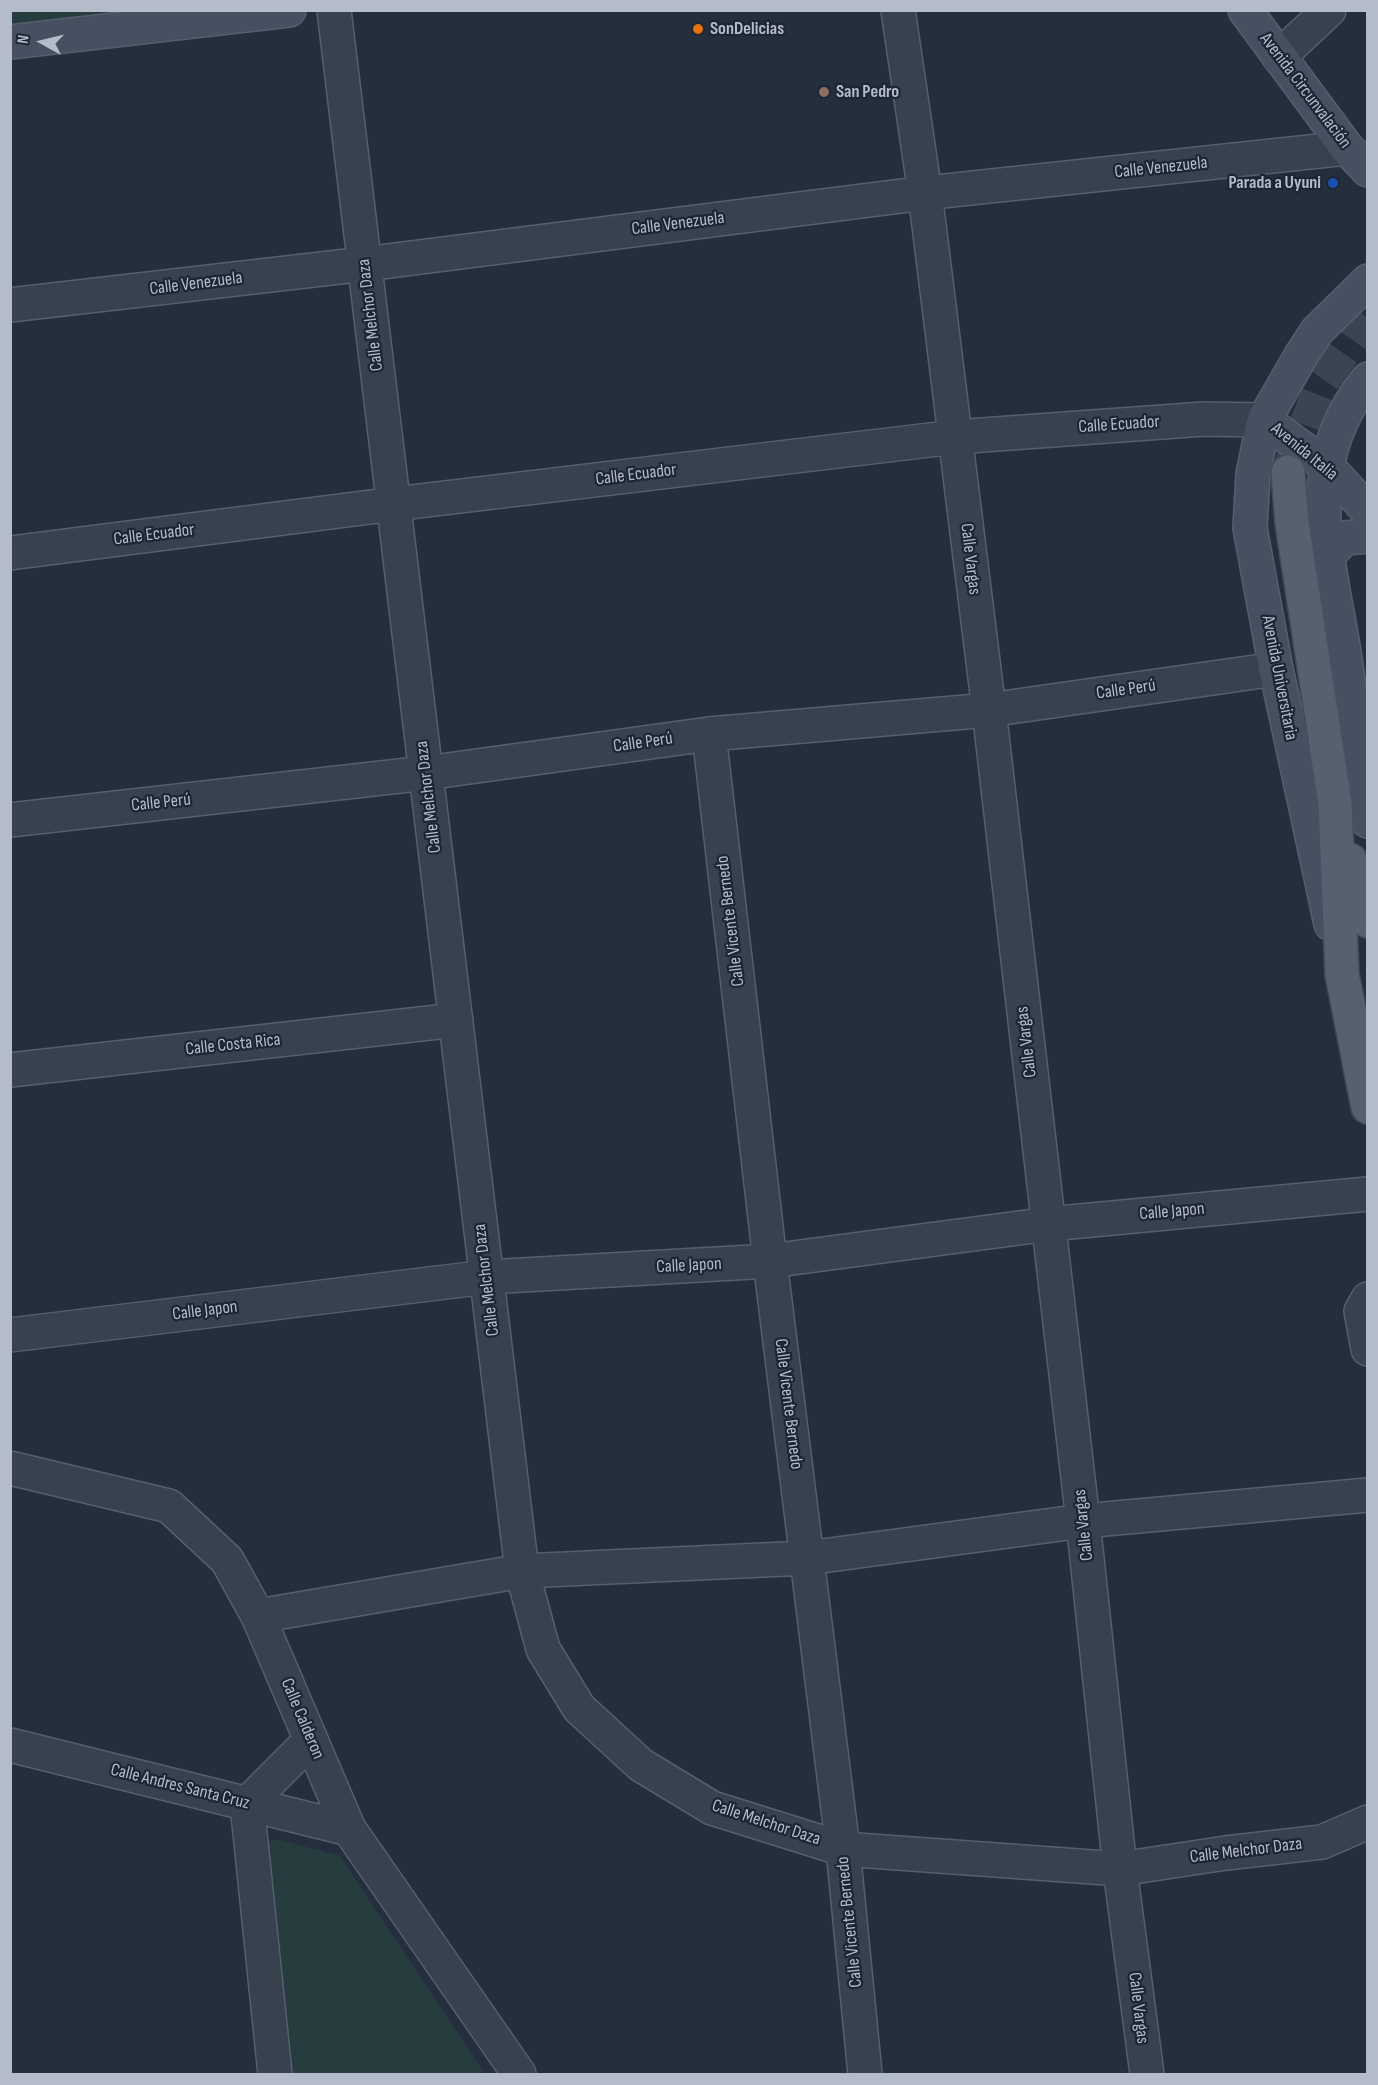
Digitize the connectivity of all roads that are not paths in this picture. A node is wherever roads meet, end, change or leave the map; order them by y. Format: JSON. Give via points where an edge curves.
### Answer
{"nodes":[{"id":1,"x":289,"y":10,"type":"edge"},
{"id":2,"x":334,"y":10,"type":"edge"},
{"id":3,"x":898,"y":10,"type":"edge"},
{"id":4,"x":1245,"y":10,"type":"edge"},
{"id":5,"x":1329,"y":10,"type":"edge"},
{"id":6,"x":10,"y":42,"type":"edge"},
{"id":7,"x":1279,"y":57,"type":"junction"},
{"id":8,"x":1357,"y":159,"type":"edge"},
{"id":9,"x":925,"y":193,"type":"junction"},
{"id":10,"x":365,"y":264,"type":"junction"},
{"id":11,"x":1368,"y":281,"type":"edge"},
{"id":12,"x":10,"y":305,"type":"edge"},
{"id":13,"x":1368,"y":379,"type":"edge"},
{"id":14,"x":1264,"y":420,"type":"junction"},
{"id":15,"x":955,"y":437,"type":"junction"},
{"id":16,"x":1328,"y":466,"type":"junction"},
{"id":17,"x":1288,"y":472,"type":"tunnel mouth"},
{"id":18,"x":394,"y":504,"type":"junction"},
{"id":19,"x":1368,"y":512,"type":"edge"},
{"id":20,"x":1368,"y":536,"type":"edge"},
{"id":21,"x":10,"y":553,"type":"edge"},
{"id":22,"x":1326,"y":557,"type":"junction"},
{"id":23,"x":1276,"y":669,"type":"junction"},
{"id":24,"x":989,"y":710,"type":"junction"},
{"id":25,"x":709,"y":734,"type":"junction"},
{"id":26,"x":426,"y":773,"type":"junction"},
{"id":27,"x":1335,"y":803,"type":"junction"},
{"id":28,"x":10,"y":820,"type":"edge"},
{"id":29,"x":1368,"y":821,"type":"edge"},
{"id":30,"x":1368,"y":921,"type":"edge"},
{"id":31,"x":1342,"y":974,"type":"junction"},
{"id":32,"x":456,"y":1020,"type":"junction"},
{"id":33,"x":10,"y":1070,"type":"edge"},
{"id":34,"x":1368,"y":1107,"type":"edge"},
{"id":35,"x":1368,"y":1194,"type":"edge"},
{"id":36,"x":1049,"y":1224,"type":"junction"},
{"id":37,"x":770,"y":1261,"type":"junction"},
{"id":38,"x":487,"y":1276,"type":"junction"},
{"id":39,"x":1368,"y":1299,"type":"edge"},
{"id":40,"x":10,"y":1335,"type":"edge"},
{"id":41,"x":1368,"y":1349,"type":"edge"},
{"id":42,"x":10,"y":1468,"type":"edge"},
{"id":43,"x":1368,"y":1495,"type":"edge"},
{"id":44,"x":1083,"y":1521,"type":"junction"},
{"id":45,"x":807,"y":1558,"type":"junction"},
{"id":46,"x":522,"y":1571,"type":"junction"},
{"id":47,"x":258,"y":1616,"type":"junction"},
{"id":48,"x":311,"y":1740,"type":"junction"},
{"id":49,"x":10,"y":1745,"type":"edge"},
{"id":50,"x":247,"y":1804,"type":"junction"},
{"id":51,"x":1368,"y":1822,"type":"edge"},
{"id":52,"x":349,"y":1829,"type":"junction"},
{"id":53,"x":843,"y":1849,"type":"junction"},
{"id":54,"x":1120,"y":1869,"type":"junction"},
{"id":55,"x":275,"y":2074,"type":"edge"},
{"id":56,"x":519,"y":2074,"type":"edge"},
{"id":57,"x":865,"y":2074,"type":"edge"},
{"id":58,"x":1147,"y":2074,"type":"edge"}],
"edges":[{"from":1,"to":6,"type":"main road"},
{"from":2,"to":10,"type":"street","name":"Calle Melchor Daza"},
{"from":3,"to":9,"type":"street","name":"Calle Vargas"},
{"from":4,"to":7,"type":"main road","name":"Avenida Circunvalación"},
{"from":5,"to":7,"type":"street"},
{"from":7,"to":8,"type":"main road","name":"Avenida Circunvalación"},
{"from":8,"to":9,"type":"street","name":"Calle Venezuela"},
{"from":9,"to":10,"type":"street","name":"Calle Venezuela"},
{"from":9,"to":15,"type":"street","name":"Calle Vargas"},
{"from":10,"to":12,"type":"street","name":"Calle Venezuela"},
{"from":10,"to":18,"type":"street","name":"Calle Melchor Daza"},
{"from":11,"to":14,"type":"main road","name":"Avenida Universitaria","via":[[1317,331]]},
{"from":13,"to":16,"type":"main road","via":[[1351,399],[1335,434]]},
{"from":14,"to":15,"type":"street","name":"Calle Ecuador","via":[[1204,419]]},
{"from":14,"to":16,"type":"main road","name":"Avenida Italia"},
{"from":14,"to":23,"type":"main road","name":"Avenida Universitaria","via":[[1253,474],[1250,528]]},
{"from":15,"to":18,"type":"street","name":"Calle Ecuador"},
{"from":15,"to":24,"type":"street","name":"Calle Vargas"},
{"from":16,"to":19,"type":"main road","name":"Avenida Italia"},
{"from":16,"to":22,"type":"main road","via":[[1323,484]]},
{"from":17,"to":27,"type":"main road","via":[[1292,523]]},
{"from":18,"to":21,"type":"street","name":"Calle Ecuador"},
{"from":18,"to":26,"type":"street","name":"Calle Melchor Daza"},
{"from":20,"to":22,"type":"main road","via":[[1345,538]]},
{"from":22,"to":29,"type":"main road","via":[[1345,656]]},
{"from":23,"to":24,"type":"street","name":"Calle Perú"},
{"from":23,"to":31,"type":"main road","name":"Avenida Universitaria"},
{"from":24,"to":25,"type":"street","name":"Calle Perú"},
{"from":24,"to":36,"type":"street","name":"Calle Vargas"},
{"from":25,"to":26,"type":"street","name":"Calle Perú"},
{"from":25,"to":37,"type":"street","name":"Calle Vicente Bernedo"},
{"from":26,"to":28,"type":"street","name":"Calle Perú"},
{"from":26,"to":32,"type":"street","name":"Calle Melchor Daza"},
{"from":27,"to":30,"type":"main road"},
{"from":27,"to":31,"type":"main road"},
{"from":31,"to":34,"type":"main road","name":"Avenida Universitaria"},
{"from":32,"to":33,"type":"street","name":"Calle Costa Rica"},
{"from":32,"to":38,"type":"street","name":"Calle Melchor Daza"},
{"from":35,"to":36,"type":"street","name":"Calle Japon"},
{"from":36,"to":37,"type":"street","name":"Calle Japon"},
{"from":36,"to":44,"type":"street","name":"Calle Vargas"},
{"from":37,"to":38,"type":"street","name":"Calle Japon"},
{"from":37,"to":45,"type":"street","name":"Calle Vicente Bernedo"},
{"from":38,"to":40,"type":"street","name":"Calle Japon"},
{"from":38,"to":46,"type":"street","name":"Calle Melchor Daza"},
{"from":39,"to":41,"type":"street","via":[[1362,1311]]},
{"from":42,"to":47,"type":"street","name":"Calle Calderon","via":[[169,1506],[227,1560]]},
{"from":43,"to":44,"type":"street"},
{"from":44,"to":45,"type":"street"},
{"from":44,"to":54,"type":"street","name":"Calle Vargas"},
{"from":45,"to":46,"type":"street"},
{"from":45,"to":53,"type":"street","name":"Calle Vicente Bernedo"},
{"from":46,"to":47,"type":"street"},
{"from":46,"to":53,"type":"street","name":"Calle Melchor Daza","via":[[543,1648],[579,1708],[641,1765],[712,1808]]},
{"from":47,"to":48,"type":"street","name":"Calle Calderon"},
{"from":48,"to":50,"type":"street"},
{"from":48,"to":52,"type":"street","name":"Calle Calderon"},
{"from":49,"to":50,"type":"street","name":"Calle Andres Santa Cruz"},
{"from":50,"to":52,"type":"street","name":"Calle Andres Santa Cruz"},
{"from":50,"to":55,"type":"street"},
{"from":51,"to":54,"type":"street","name":"Calle Melchor Daza","via":[[1322,1842]]},
{"from":52,"to":56,"type":"street","name":"Calle Calderon"},
{"from":53,"to":54,"type":"street","name":"Calle Melchor Daza"},
{"from":53,"to":57,"type":"street","name":"Calle Vicente Bernedo"},
{"from":54,"to":58,"type":"street","name":"Calle Vargas"}]}
